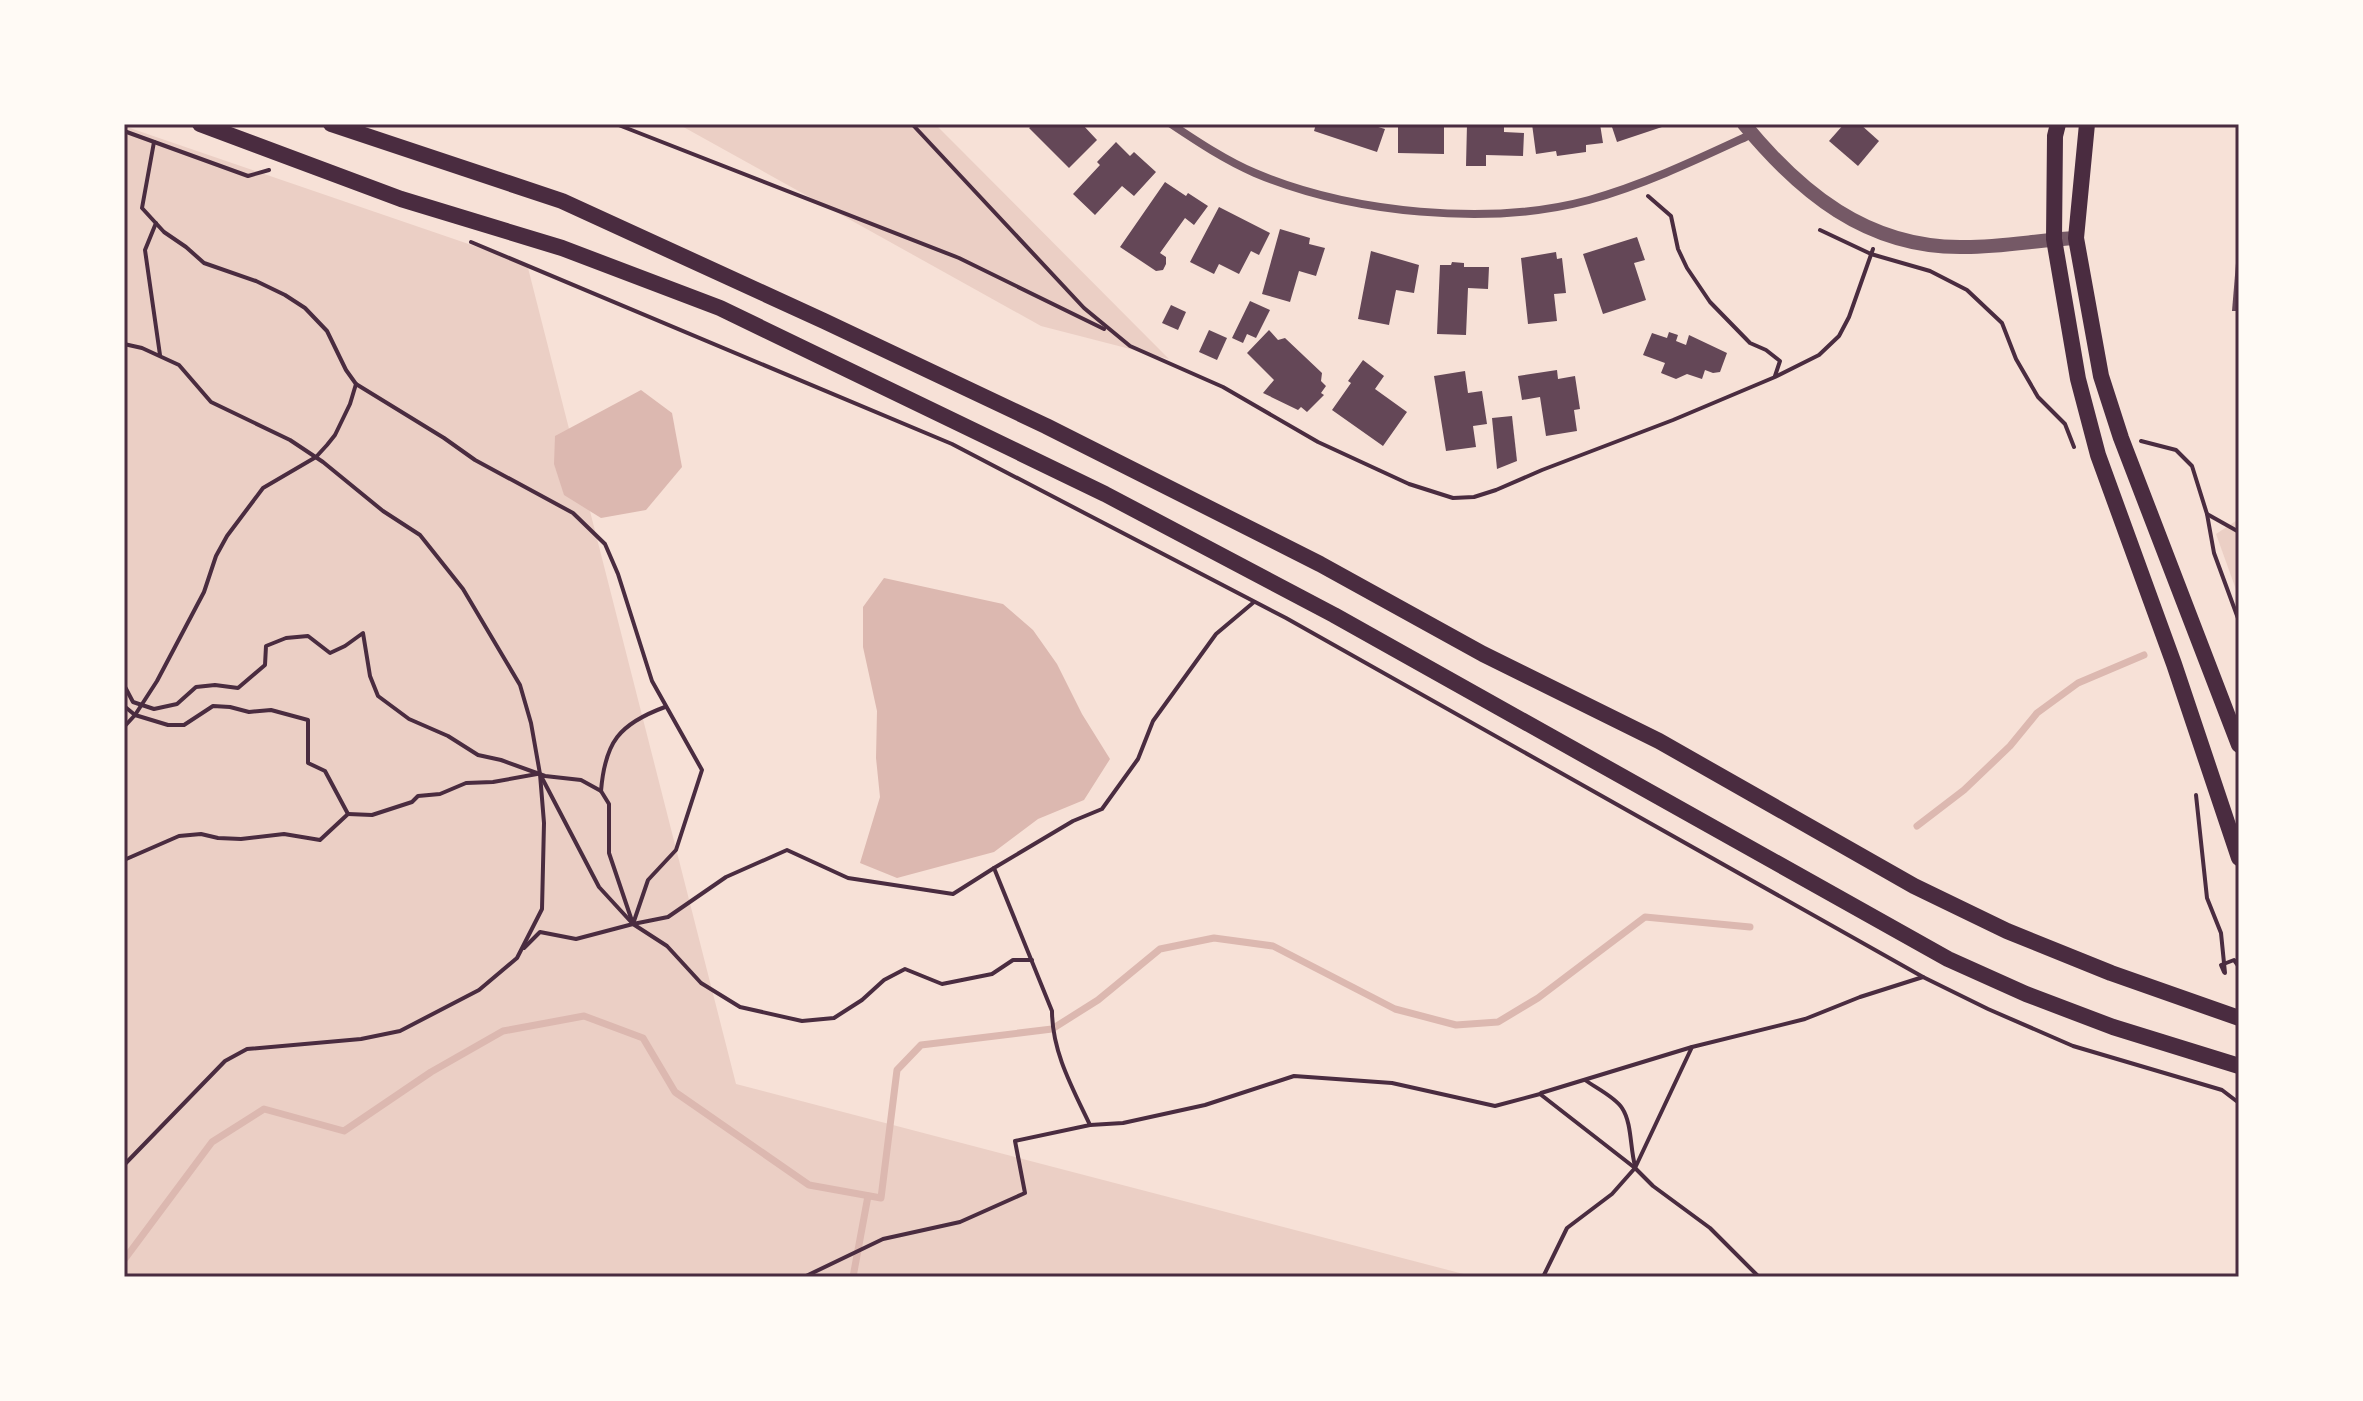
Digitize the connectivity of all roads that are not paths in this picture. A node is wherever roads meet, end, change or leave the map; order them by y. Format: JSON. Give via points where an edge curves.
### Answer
{"nodes":[{"id":1,"x":200,"y":124,"type":"edge"},
{"id":2,"x":331,"y":124,"type":"edge"},
{"id":3,"x":1171,"y":124,"type":"edge"},
{"id":4,"x":2058,"y":124,"type":"edge"},
{"id":5,"x":2087,"y":124,"type":"edge"},
{"id":6,"x":1748,"y":129,"type":"edge"},
{"id":7,"x":2076,"y":238,"type":"junction"},
{"id":8,"x":2054,"y":239,"type":"junction"},
{"id":9,"x":2239,"y":745,"type":"edge"},
{"id":10,"x":2239,"y":858,"type":"edge"},
{"id":11,"x":2239,"y":1018,"type":"edge"},
{"id":12,"x":2234,"y":1074,"type":"edge"}],
"edges":[{"from":1,"to":12,"type":"main road","via":[[720,308],[1105,494],[1334,615],[1948,959]]},
{"from":2,"to":11,"type":"main road","via":[[562,201],[824,321],[1320,564],[1483,654],[1659,741],[1914,886],[2098,968]]},
{"from":3,"to":6,"type":"street","via":[[1256,173],[1322,194],[1383,208],[1490,214],[1585,201],[1632,187]]},
{"from":4,"to":8,"type":"main road"},
{"from":5,"to":7,"type":"main road"},
{"from":6,"to":8,"type":"street","via":[[1805,190],[1879,232],[1947,247]]},
{"from":7,"to":8,"type":"street"},
{"from":7,"to":9,"type":"main road","via":[[2101,376]]},
{"from":8,"to":10,"type":"main road","via":[[2078,379],[2098,455]]}]}
